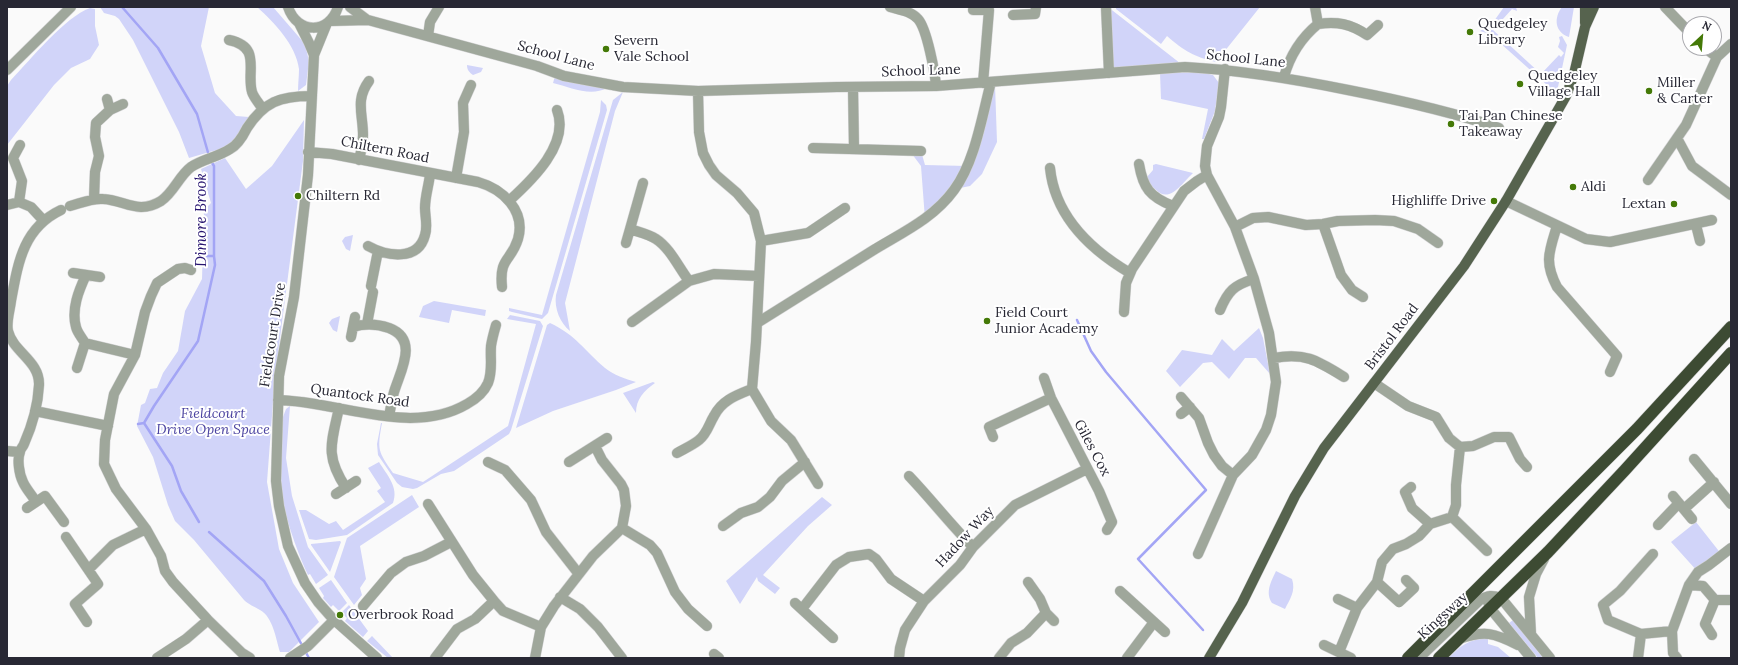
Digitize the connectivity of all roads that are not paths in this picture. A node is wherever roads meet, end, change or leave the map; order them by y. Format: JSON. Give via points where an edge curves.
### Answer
{"nodes":[{"id":1,"x":71,"y":7,"type":"edge"},
{"id":2,"x":338,"y":7,"type":"edge"},
{"id":3,"x":350,"y":7,"type":"edge"},
{"id":4,"x":438,"y":7,"type":"edge"},
{"id":5,"x":890,"y":7,"type":"edge"},
{"id":6,"x":1036,"y":7,"type":"edge"},
{"id":7,"x":1106,"y":7,"type":"edge"},
{"id":8,"x":1315,"y":7,"type":"edge"},
{"id":9,"x":1585,"y":7,"type":"edge"},
{"id":10,"x":1594,"y":7,"type":"edge"},
{"id":11,"x":1664,"y":7,"type":"edge"},
{"id":12,"x":287,"y":9,"type":"edge"},
{"id":13,"x":973,"y":10,"type":"dead end"},
{"id":14,"x":1013,"y":15,"type":"dead end"},
{"id":15,"x":368,"y":20,"type":"junction"},
{"id":16,"x":329,"y":22,"type":"junction"},
{"id":17,"x":299,"y":23,"type":"junction"},
{"id":18,"x":1318,"y":24,"type":"junction"},
{"id":19,"x":1378,"y":25,"type":"dead end"},
{"id":20,"x":1682,"y":26,"type":"edge"},
{"id":21,"x":1585,"y":27,"type":"junction"},
{"id":22,"x":428,"y":36,"type":"junction"},
{"id":23,"x":229,"y":40,"type":"dead end"},
{"id":24,"x":1731,"y":44,"type":"edge"},
{"id":25,"x":314,"y":54,"type":"junction"},
{"id":26,"x":1717,"y":57,"type":"joint"},
{"id":27,"x":7,"y":69,"type":"edge"},
{"id":28,"x":1225,"y":69,"type":"junction"},
{"id":29,"x":1109,"y":73,"type":"junction"},
{"id":30,"x":1284,"y":77,"type":"junction"},
{"id":31,"x":369,"y":81,"type":"dead end"},
{"id":32,"x":987,"y":82,"type":"junction"},
{"id":33,"x":471,"y":85,"type":"dead end"},
{"id":34,"x":936,"y":86,"type":"junction"},
{"id":35,"x":853,"y":87,"type":"junction"},
{"id":36,"x":698,"y":91,"type":"junction"},
{"id":37,"x":311,"y":96,"type":"junction"},
{"id":38,"x":107,"y":99,"type":"dead end"},
{"id":39,"x":123,"y":104,"type":"dead end"},
{"id":40,"x":262,"y":108,"type":"junction"},
{"id":41,"x":110,"y":110,"type":"junction"},
{"id":42,"x":556,"y":110,"type":"dead end"},
{"id":43,"x":1499,"y":128,"type":"dead end"},
{"id":44,"x":1677,"y":138,"type":"junction"},
{"id":45,"x":20,"y":145,"type":"dead end"},
{"id":46,"x":812,"y":148,"type":"dead end"},
{"id":47,"x":854,"y":149,"type":"junction"},
{"id":48,"x":921,"y":151,"type":"dead end"},
{"id":49,"x":308,"y":152,"type":"junction"},
{"id":50,"x":359,"y":160,"type":"junction"},
{"id":51,"x":1139,"y":164,"type":"dead end"},
{"id":52,"x":1050,"y":168,"type":"dead end"},
{"id":53,"x":430,"y":174,"type":"junction"},
{"id":54,"x":1208,"y":175,"type":"junction"},
{"id":55,"x":456,"y":178,"type":"junction"},
{"id":56,"x":1648,"y":180,"type":"dead end"},
{"id":57,"x":643,"y":183,"type":"dead end"},
{"id":58,"x":1731,"y":195,"type":"edge"},
{"id":59,"x":94,"y":199,"type":"junction"},
{"id":60,"x":510,"y":200,"type":"junction"},
{"id":61,"x":1506,"y":201,"type":"junction"},
{"id":62,"x":19,"y":202,"type":"junction"},
{"id":63,"x":7,"y":205,"type":"edge"},
{"id":64,"x":1172,"y":206,"type":"junction"},
{"id":65,"x":845,"y":208,"type":"dead end"},
{"id":66,"x":43,"y":220,"type":"junction"},
{"id":67,"x":1712,"y":220,"type":"dead end"},
{"id":68,"x":1323,"y":224,"type":"junction"},
{"id":69,"x":1696,"y":225,"type":"junction"},
{"id":70,"x":1557,"y":226,"type":"junction"},
{"id":71,"x":1236,"y":228,"type":"junction"},
{"id":72,"x":630,"y":229,"type":"junction"},
{"id":73,"x":761,"y":241,"type":"junction"},
{"id":74,"x":1700,"y":241,"type":"dead end"},
{"id":75,"x":626,"y":243,"type":"dead end"},
{"id":76,"x":1438,"y":243,"type":"dead end"},
{"id":77,"x":368,"y":246,"type":"dead end"},
{"id":78,"x":378,"y":251,"type":"junction"},
{"id":79,"x":191,"y":271,"type":"dead end"},
{"id":80,"x":73,"y":273,"type":"dead end"},
{"id":81,"x":1130,"y":273,"type":"junction"},
{"id":82,"x":86,"y":275,"type":"junction"},
{"id":83,"x":759,"y":276,"type":"junction"},
{"id":84,"x":100,"y":277,"type":"dead end"},
{"id":85,"x":1254,"y":280,"type":"junction"},
{"id":86,"x":689,"y":281,"type":"junction"},
{"id":87,"x":502,"y":287,"type":"dead end"},
{"id":88,"x":1363,"y":297,"type":"dead end"},
{"id":89,"x":1220,"y":310,"type":"dead end"},
{"id":90,"x":1124,"y":312,"type":"dead end"},
{"id":91,"x":632,"y":322,"type":"dead end"},
{"id":92,"x":7,"y":323,"type":"edge"},
{"id":93,"x":757,"y":323,"type":"junction"},
{"id":94,"x":367,"y":324,"type":"junction"},
{"id":95,"x":496,"y":326,"type":"dead end"},
{"id":96,"x":353,"y":327,"type":"dead end"},
{"id":97,"x":1731,"y":327,"type":"edge"},
{"id":98,"x":84,"y":343,"type":"junction"},
{"id":99,"x":1731,"y":352,"type":"edge"},
{"id":100,"x":135,"y":355,"type":"junction"},
{"id":101,"x":1274,"y":358,"type":"junction"},
{"id":102,"x":77,"y":368,"type":"dead end"},
{"id":103,"x":1610,"y":372,"type":"dead end"},
{"id":104,"x":1344,"y":377,"type":"dead end"},
{"id":105,"x":1044,"y":378,"type":"dead end"},
{"id":106,"x":1374,"y":383,"type":"junction"},
{"id":107,"x":752,"y":389,"type":"junction"},
{"id":108,"x":1181,"y":397,"type":"dead end"},
{"id":109,"x":1051,"y":398,"type":"junction"},
{"id":110,"x":278,"y":400,"type":"junction"},
{"id":111,"x":1190,"y":407,"type":"junction"},
{"id":112,"x":339,"y":408,"type":"junction"},
{"id":113,"x":35,"y":411,"type":"junction"},
{"id":114,"x":1181,"y":414,"type":"dead end"},
{"id":115,"x":389,"y":416,"type":"junction"},
{"id":116,"x":108,"y":426,"type":"junction"},
{"id":117,"x":993,"y":437,"type":"dead end"},
{"id":118,"x":606,"y":438,"type":"dead end"},
{"id":119,"x":595,"y":446,"type":"junction"},
{"id":120,"x":1460,"y":447,"type":"junction"},
{"id":121,"x":7,"y":451,"type":"edge"},
{"id":122,"x":19,"y":452,"type":"junction"},
{"id":123,"x":677,"y":453,"type":"dead end"},
{"id":124,"x":1694,"y":459,"type":"dead end"},
{"id":125,"x":488,"y":462,"type":"dead end"},
{"id":126,"x":569,"y":462,"type":"dead end"},
{"id":127,"x":805,"y":462,"type":"junction"},
{"id":128,"x":1527,"y":467,"type":"dead end"},
{"id":129,"x":1087,"y":469,"type":"junction"},
{"id":130,"x":909,"y":476,"type":"dead end"},
{"id":131,"x":1233,"y":476,"type":"junction"},
{"id":132,"x":356,"y":481,"type":"dead end"},
{"id":133,"x":1714,"y":482,"type":"junction"},
{"id":134,"x":818,"y":484,"type":"dead end"},
{"id":135,"x":1411,"y":487,"type":"dead end"},
{"id":136,"x":346,"y":488,"type":"junction"},
{"id":137,"x":336,"y":494,"type":"dead end"},
{"id":138,"x":36,"y":502,"type":"junction"},
{"id":139,"x":1679,"y":503,"type":"junction"},
{"id":140,"x":428,"y":504,"type":"dead end"},
{"id":141,"x":1731,"y":504,"type":"edge"},
{"id":142,"x":27,"y":508,"type":"dead end"},
{"id":143,"x":1452,"y":516,"type":"junction"},
{"id":144,"x":1692,"y":519,"type":"dead end"},
{"id":145,"x":64,"y":522,"type":"dead end"},
{"id":146,"x":1430,"y":524,"type":"junction"},
{"id":147,"x":1658,"y":525,"type":"dead end"},
{"id":148,"x":723,"y":526,"type":"dead end"},
{"id":149,"x":622,"y":528,"type":"junction"},
{"id":150,"x":146,"y":529,"type":"junction"},
{"id":151,"x":1107,"y":530,"type":"dead end"},
{"id":152,"x":66,"y":537,"type":"dead end"},
{"id":153,"x":451,"y":542,"type":"junction"},
{"id":154,"x":972,"y":547,"type":"junction"},
{"id":155,"x":1731,"y":548,"type":"edge"},
{"id":156,"x":1487,"y":551,"type":"dead end"},
{"id":157,"x":1548,"y":552,"type":"junction"},
{"id":158,"x":1198,"y":554,"type":"dead end"},
{"id":159,"x":1652,"y":554,"type":"dead end"},
{"id":160,"x":89,"y":569,"type":"junction"},
{"id":161,"x":578,"y":573,"type":"junction"},
{"id":162,"x":1406,"y":580,"type":"dead end"},
{"id":163,"x":1485,"y":581,"type":"junction"},
{"id":164,"x":1028,"y":582,"type":"dead end"},
{"id":165,"x":1377,"y":582,"type":"junction"},
{"id":166,"x":1689,"y":584,"type":"junction"},
{"id":167,"x":1120,"y":591,"type":"dead end"},
{"id":168,"x":560,"y":598,"type":"junction"},
{"id":169,"x":1501,"y":598,"type":"junction"},
{"id":170,"x":1338,"y":599,"type":"dead end"},
{"id":171,"x":1715,"y":600,"type":"junction"},
{"id":172,"x":1731,"y":600,"type":"edge"},
{"id":173,"x":494,"y":601,"type":"junction"},
{"id":174,"x":924,"y":601,"type":"junction"},
{"id":175,"x":1488,"y":602,"type":"junction"},
{"id":176,"x":363,"y":606,"type":"dead end"},
{"id":177,"x":1357,"y":608,"type":"junction"},
{"id":178,"x":1046,"y":613,"type":"junction"},
{"id":179,"x":208,"y":620,"type":"junction"},
{"id":180,"x":334,"y":620,"type":"junction"},
{"id":181,"x":1054,"y":621,"type":"dead end"},
{"id":182,"x":87,"y":622,"type":"dead end"},
{"id":183,"x":1154,"y":622,"type":"junction"},
{"id":184,"x":708,"y":626,"type":"dead end"},
{"id":185,"x":541,"y":627,"type":"junction"},
{"id":186,"x":1672,"y":631,"type":"junction"},
{"id":187,"x":1165,"y":632,"type":"dead end"},
{"id":188,"x":1531,"y":634,"type":"junction"},
{"id":189,"x":1641,"y":634,"type":"junction"},
{"id":190,"x":1712,"y":635,"type":"dead end"},
{"id":191,"x":833,"y":638,"type":"dead end"},
{"id":192,"x":1458,"y":640,"type":"junction"},
{"id":193,"x":1324,"y":645,"type":"dead end"},
{"id":194,"x":1523,"y":648,"type":"junction"},
{"id":195,"x":1339,"y":652,"type":"junction"},
{"id":196,"x":157,"y":658,"type":"edge"},
{"id":197,"x":250,"y":658,"type":"edge"},
{"id":198,"x":290,"y":658,"type":"edge"},
{"id":199,"x":377,"y":658,"type":"edge"},
{"id":200,"x":435,"y":658,"type":"edge"},
{"id":201,"x":535,"y":658,"type":"edge"},
{"id":202,"x":622,"y":658,"type":"edge"},
{"id":203,"x":899,"y":658,"type":"edge"},
{"id":204,"x":999,"y":658,"type":"edge"},
{"id":205,"x":1127,"y":658,"type":"edge"},
{"id":206,"x":1208,"y":658,"type":"edge"},
{"id":207,"x":1351,"y":658,"type":"edge"},
{"id":208,"x":1408,"y":658,"type":"edge"},
{"id":209,"x":1419,"y":658,"type":"edge"},
{"id":210,"x":1439,"y":658,"type":"edge"},
{"id":211,"x":1531,"y":658,"type":"edge"},
{"id":212,"x":1550,"y":658,"type":"edge"},
{"id":213,"x":1638,"y":658,"type":"edge"},
{"id":214,"x":1676,"y":658,"type":"edge"}],
"edges":[{"from":1,"to":27,"type":"street"},
{"from":2,"to":16,"type":"street","name":"Fieldcourt Drive"},
{"from":3,"to":15,"type":"street","name":"School Lane"},
{"from":4,"to":22,"type":"street","via":[[430,22]]},
{"from":5,"to":34,"type":"street","via":[[910,12],[919,20],[935,74]]},
{"from":6,"to":14,"type":"street","via":[[1035,14]]},
{"from":7,"to":29,"type":"street"},
{"from":8,"to":18,"type":"street"},
{"from":9,"to":21,"type":"main road","name":"Bristol Road"},
{"from":10,"to":21,"type":"main road","name":"Bristol Road"},
{"from":11,"to":20,"type":"street"},
{"from":12,"to":17,"type":"street"},
{"from":13,"to":32,"type":"street","via":[[989,10]]},
{"from":15,"to":16,"type":"street","name":"School Lane"},
{"from":15,"to":22,"type":"street","name":"School Lane"},
{"from":16,"to":17,"type":"street","name":"School Lane","via":[[315,28]]},
{"from":16,"to":25,"type":"street","name":"Fieldcourt Drive"},
{"from":17,"to":25,"type":"street","name":"Fieldcourt Drive"},
{"from":18,"to":19,"type":"street","via":[[1336,22],[1351,26],[1367,35]]},
{"from":18,"to":30,"type":"street","via":[[1305,35],[1291,57]]},
{"from":21,"to":61,"type":"main road","name":"Bristol Road","via":[[1566,96]]},
{"from":22,"to":36,"type":"street","name":"School Lane","via":[[564,76],[623,87]]},
{"from":23,"to":40,"type":"street","via":[[241,45],[249,54],[252,61],[253,93]]},
{"from":24,"to":26,"type":"street"},
{"from":25,"to":37,"type":"street","name":"Fieldcourt Drive"},
{"from":26,"to":44,"type":"street","via":[[1686,125]]},
{"from":28,"to":29,"type":"street","name":"School Lane","via":[[1185,67]]},
{"from":28,"to":30,"type":"street","name":"School Lane"},
{"from":28,"to":54,"type":"street","via":[[1219,117],[1205,153]]},
{"from":29,"to":32,"type":"street","name":"School Lane"},
{"from":30,"to":43,"type":"street","name":"School Lane","via":[[1479,117]]},
{"from":31,"to":50,"type":"street","via":[[363,88],[360,103],[363,137]]},
{"from":32,"to":34,"type":"street","name":"School Lane"},
{"from":32,"to":93,"type":"street","via":[[975,144],[955,190],[939,208],[902,234]]},
{"from":33,"to":55,"type":"street","via":[[463,103],[464,132]]},
{"from":34,"to":35,"type":"street","name":"School Lane"},
{"from":35,"to":36,"type":"street","name":"School Lane"},
{"from":35,"to":47,"type":"street"},
{"from":36,"to":73,"type":"street","via":[[699,132],[703,153],[716,175],[737,193],[754,214]]},
{"from":37,"to":40,"type":"street","via":[[273,102]]},
{"from":37,"to":49,"type":"street","name":"Fieldcourt Drive"},
{"from":38,"to":41,"type":"street"},
{"from":39,"to":41,"type":"street"},
{"from":40,"to":59,"type":"street","via":[[230,149],[192,166],[162,200],[154,205],[133,207],[104,199]]},
{"from":41,"to":59,"type":"street","via":[[96,123],[95,136],[99,156],[95,172]]},
{"from":42,"to":60,"type":"street","via":[[560,119],[548,157],[532,179]]},
{"from":44,"to":56,"type":"street"},
{"from":44,"to":58,"type":"street","via":[[1692,166]]},
{"from":45,"to":62,"type":"street","via":[[14,158],[22,181]]},
{"from":46,"to":47,"type":"street"},
{"from":47,"to":48,"type":"street"},
{"from":49,"to":50,"type":"street","name":"Chiltern Road"},
{"from":49,"to":110,"type":"street","name":"Fieldcourt Drive","via":[[308,175],[294,297],[279,376]]},
{"from":50,"to":53,"type":"street","name":"Chiltern Road"},
{"from":51,"to":64,"type":"street","via":[[1141,179],[1153,197]]},
{"from":52,"to":81,"type":"street","via":[[1051,181],[1068,220],[1094,249]]},
{"from":53,"to":55,"type":"street","name":"Chiltern Road"},
{"from":53,"to":78,"type":"street","via":[[425,207],[427,228],[422,243],[412,253],[404,255]]},
{"from":54,"to":64,"type":"street","via":[[1184,191]]},
{"from":54,"to":71,"type":"street"},
{"from":55,"to":60,"type":"street","name":"Chiltern Road","via":[[491,186]]},
{"from":57,"to":72,"type":"street"},
{"from":59,"to":66,"type":"street","via":[[65,208]]},
{"from":60,"to":87,"type":"street","via":[[519,227],[518,239],[500,273]]},
{"from":61,"to":70,"type":"street"},
{"from":61,"to":106,"type":"main road","name":"Bristol Road","via":[[1464,266]]},
{"from":62,"to":63,"type":"street"},
{"from":62,"to":66,"type":"street","via":[[31,207]]},
{"from":64,"to":81,"type":"street"},
{"from":65,"to":73,"type":"street","via":[[808,233]]},
{"from":66,"to":92,"type":"street","via":[[22,251]]},
{"from":67,"to":69,"type":"street"},
{"from":68,"to":71,"type":"street","via":[[1306,225],[1268,217],[1253,218]]},
{"from":68,"to":76,"type":"street","via":[[1356,220],[1394,222],[1418,229]]},
{"from":68,"to":88,"type":"street","via":[[1341,275],[1352,290]]},
{"from":69,"to":70,"type":"street","via":[[1610,242],[1586,239]]},
{"from":69,"to":74,"type":"street"},
{"from":70,"to":103,"type":"street","via":[[1548,256],[1551,275],[1558,287],[1620,355]]},
{"from":71,"to":85,"type":"street"},
{"from":72,"to":75,"type":"street"},
{"from":72,"to":86,"type":"street","via":[[657,240]]},
{"from":73,"to":83,"type":"street"},
{"from":77,"to":78,"type":"street"},
{"from":78,"to":94,"type":"street"},
{"from":79,"to":100,"type":"street","via":[[185,268],[178,269],[157,283],[145,312]]},
{"from":80,"to":82,"type":"street"},
{"from":81,"to":90,"type":"street","via":[[1126,283]]},
{"from":82,"to":84,"type":"street"},
{"from":82,"to":98,"type":"street","via":[[77,298],[75,316],[76,327]]},
{"from":83,"to":86,"type":"street","via":[[714,274]]},
{"from":83,"to":93,"type":"street"},
{"from":85,"to":89,"type":"street","via":[[1230,291]]},
{"from":85,"to":101,"type":"street"},
{"from":86,"to":91,"type":"street"},
{"from":92,"to":113,"type":"street","via":[[8,332],[16,346],[37,371],[39,384]]},
{"from":93,"to":107,"type":"street"},
{"from":94,"to":96,"type":"street"},
{"from":94,"to":115,"type":"street","via":[[393,330],[400,334],[405,342],[407,355],[394,391]]},
{"from":95,"to":115,"type":"street","name":"Quantock Road","via":[[491,346],[490,376],[482,393],[474,400],[444,414],[411,418]]},
{"from":97,"to":163,"type":"highway","via":[[1637,429]]},
{"from":98,"to":100,"type":"street"},
{"from":98,"to":102,"type":"street"},
{"from":99,"to":157,"type":"highway"},
{"from":100,"to":116,"type":"street","via":[[114,394]]},
{"from":101,"to":104,"type":"street","via":[[1289,355],[1306,357]]},
{"from":101,"to":131,"type":"street","via":[[1276,382],[1271,416],[1252,456]]},
{"from":105,"to":109,"type":"street","name":"Giles Cox"},
{"from":106,"to":120,"type":"street","via":[[1408,406],[1436,417],[1449,438]]},
{"from":106,"to":206,"type":"main road","name":"Bristol Road","via":[[1307,474],[1242,603]]},
{"from":107,"to":123,"type":"street","via":[[732,397],[722,405],[700,440]]},
{"from":107,"to":127,"type":"street","via":[[771,421],[791,440]]},
{"from":108,"to":111,"type":"street"},
{"from":109,"to":117,"type":"street","via":[[989,427]]},
{"from":109,"to":129,"type":"street","name":"Giles Cox"},
{"from":110,"to":112,"type":"street","name":"Quantock Road"},
{"from":110,"to":180,"type":"street","name":"Fieldcourt Drive","via":[[276,481],[282,524],[288,546],[305,583]]},
{"from":111,"to":114,"type":"street"},
{"from":111,"to":131,"type":"street","via":[[1199,418],[1214,455]]},
{"from":112,"to":115,"type":"street","name":"Quantock Road"},
{"from":112,"to":136,"type":"street","via":[[331,452],[335,470]]},
{"from":113,"to":116,"type":"street"},
{"from":113,"to":122,"type":"street","via":[[24,445]]},
{"from":116,"to":150,"type":"street","via":[[104,464],[116,489]]},
{"from":118,"to":119,"type":"street"},
{"from":119,"to":126,"type":"street"},
{"from":119,"to":149,"type":"street","via":[[624,490],[626,506]]},
{"from":120,"to":128,"type":"street","via":[[1473,446],[1494,437],[1508,437]]},
{"from":120,"to":143,"type":"street","via":[[1456,506]]},
{"from":121,"to":122,"type":"street"},
{"from":122,"to":138,"type":"street","via":[[22,481]]},
{"from":124,"to":133,"type":"street"},
{"from":125,"to":161,"type":"street","via":[[505,470],[518,485],[530,500],[546,532]]},
{"from":127,"to":134,"type":"street"},
{"from":127,"to":148,"type":"street","via":[[782,481],[758,508],[741,513]]},
{"from":129,"to":151,"type":"street","name":"Giles Cox","via":[[1112,522]]},
{"from":129,"to":154,"type":"street","name":"Hadow Way","via":[[1015,505]]},
{"from":130,"to":154,"type":"street"},
{"from":131,"to":158,"type":"street"},
{"from":132,"to":136,"type":"street"},
{"from":133,"to":139,"type":"street"},
{"from":133,"to":141,"type":"street"},
{"from":135,"to":146,"type":"street","via":[[1405,492],[1412,508]]},
{"from":136,"to":137,"type":"street"},
{"from":138,"to":142,"type":"street"},
{"from":138,"to":145,"type":"street","via":[[45,496]]},
{"from":139,"to":144,"type":"street"},
{"from":139,"to":147,"type":"street"},
{"from":140,"to":153,"type":"street"},
{"from":143,"to":146,"type":"street"},
{"from":143,"to":156,"type":"street"},
{"from":146,"to":165,"type":"street","via":[[1419,536],[1393,549],[1382,562]]},
{"from":149,"to":161,"type":"street"},
{"from":149,"to":184,"type":"street","via":[[650,545],[664,564],[675,592],[688,609]]},
{"from":150,"to":160,"type":"street","via":[[113,545]]},
{"from":150,"to":179,"type":"street","via":[[161,556],[165,571]]},
{"from":152,"to":160,"type":"street"},
{"from":153,"to":173,"type":"street"},
{"from":153,"to":176,"type":"street","via":[[406,562],[377,588]]},
{"from":154,"to":174,"type":"street","name":"Hadow Way","via":[[960,565]]},
{"from":155,"to":166,"type":"street","via":[[1698,572]]},
{"from":157,"to":169,"type":"highway"},
{"from":157,"to":188,"type":"street","via":[[1536,574],[1529,597]]},
{"from":159,"to":189,"type":"street","via":[[1620,591],[1603,605],[1608,620]]},
{"from":160,"to":182,"type":"street","via":[[98,584],[75,604]]},
{"from":161,"to":168,"type":"street"},
{"from":162,"to":165,"type":"street","via":[[1414,588],[1399,602]]},
{"from":163,"to":175,"type":"street","name":"Kingsway"},
{"from":163,"to":208,"type":"highway"},
{"from":164,"to":178,"type":"street"},
{"from":165,"to":177,"type":"street"},
{"from":166,"to":171,"type":"street","via":[[1703,586]]},
{"from":166,"to":186,"type":"street"},
{"from":167,"to":183,"type":"street"},
{"from":168,"to":185,"type":"street"},
{"from":168,"to":202,"type":"street","via":[[580,609]]},
{"from":169,"to":175,"type":"highway"},
{"from":169,"to":188,"type":"street"},
{"from":170,"to":177,"type":"street"},
{"from":171,"to":172,"type":"street"},
{"from":171,"to":190,"type":"street","via":[[1705,624]]},
{"from":173,"to":185,"type":"street","via":[[503,610]]},
{"from":173,"to":200,"type":"street","via":[[475,619],[457,629]]},
{"from":174,"to":191,"type":"street","via":[[891,579],[869,554],[849,557],[836,565],[799,606]]},
{"from":174,"to":203,"type":"street","name":"Hadow Way","via":[[905,630]]},
{"from":175,"to":192,"type":"highway"},
{"from":175,"to":194,"type":"street","name":"Kingsway"},
{"from":175,"to":209,"type":"street","name":"Kingsway","via":[[1480,600]]},
{"from":177,"to":195,"type":"street"},
{"from":178,"to":181,"type":"street"},
{"from":178,"to":204,"type":"street","via":[[1026,633],[1011,643]]},
{"from":179,"to":196,"type":"street","via":[[186,639]]},
{"from":179,"to":197,"type":"street"},
{"from":180,"to":198,"type":"street","via":[[308,646]]},
{"from":180,"to":199,"type":"street","name":"Fieldcourt Drive"},
{"from":183,"to":187,"type":"street"},
{"from":183,"to":205,"type":"street"},
{"from":185,"to":201,"type":"street"},
{"from":186,"to":189,"type":"street"},
{"from":186,"to":214,"type":"street","via":[[1673,653]]},
{"from":188,"to":212,"type":"street"},
{"from":189,"to":213,"type":"street"},
{"from":192,"to":194,"type":"street","via":[[1477,633],[1492,634]]},
{"from":192,"to":210,"type":"highway"},
{"from":193,"to":195,"type":"street"},
{"from":194,"to":211,"type":"street","name":"Kingsway"},
{"from":195,"to":207,"type":"street"}]}
